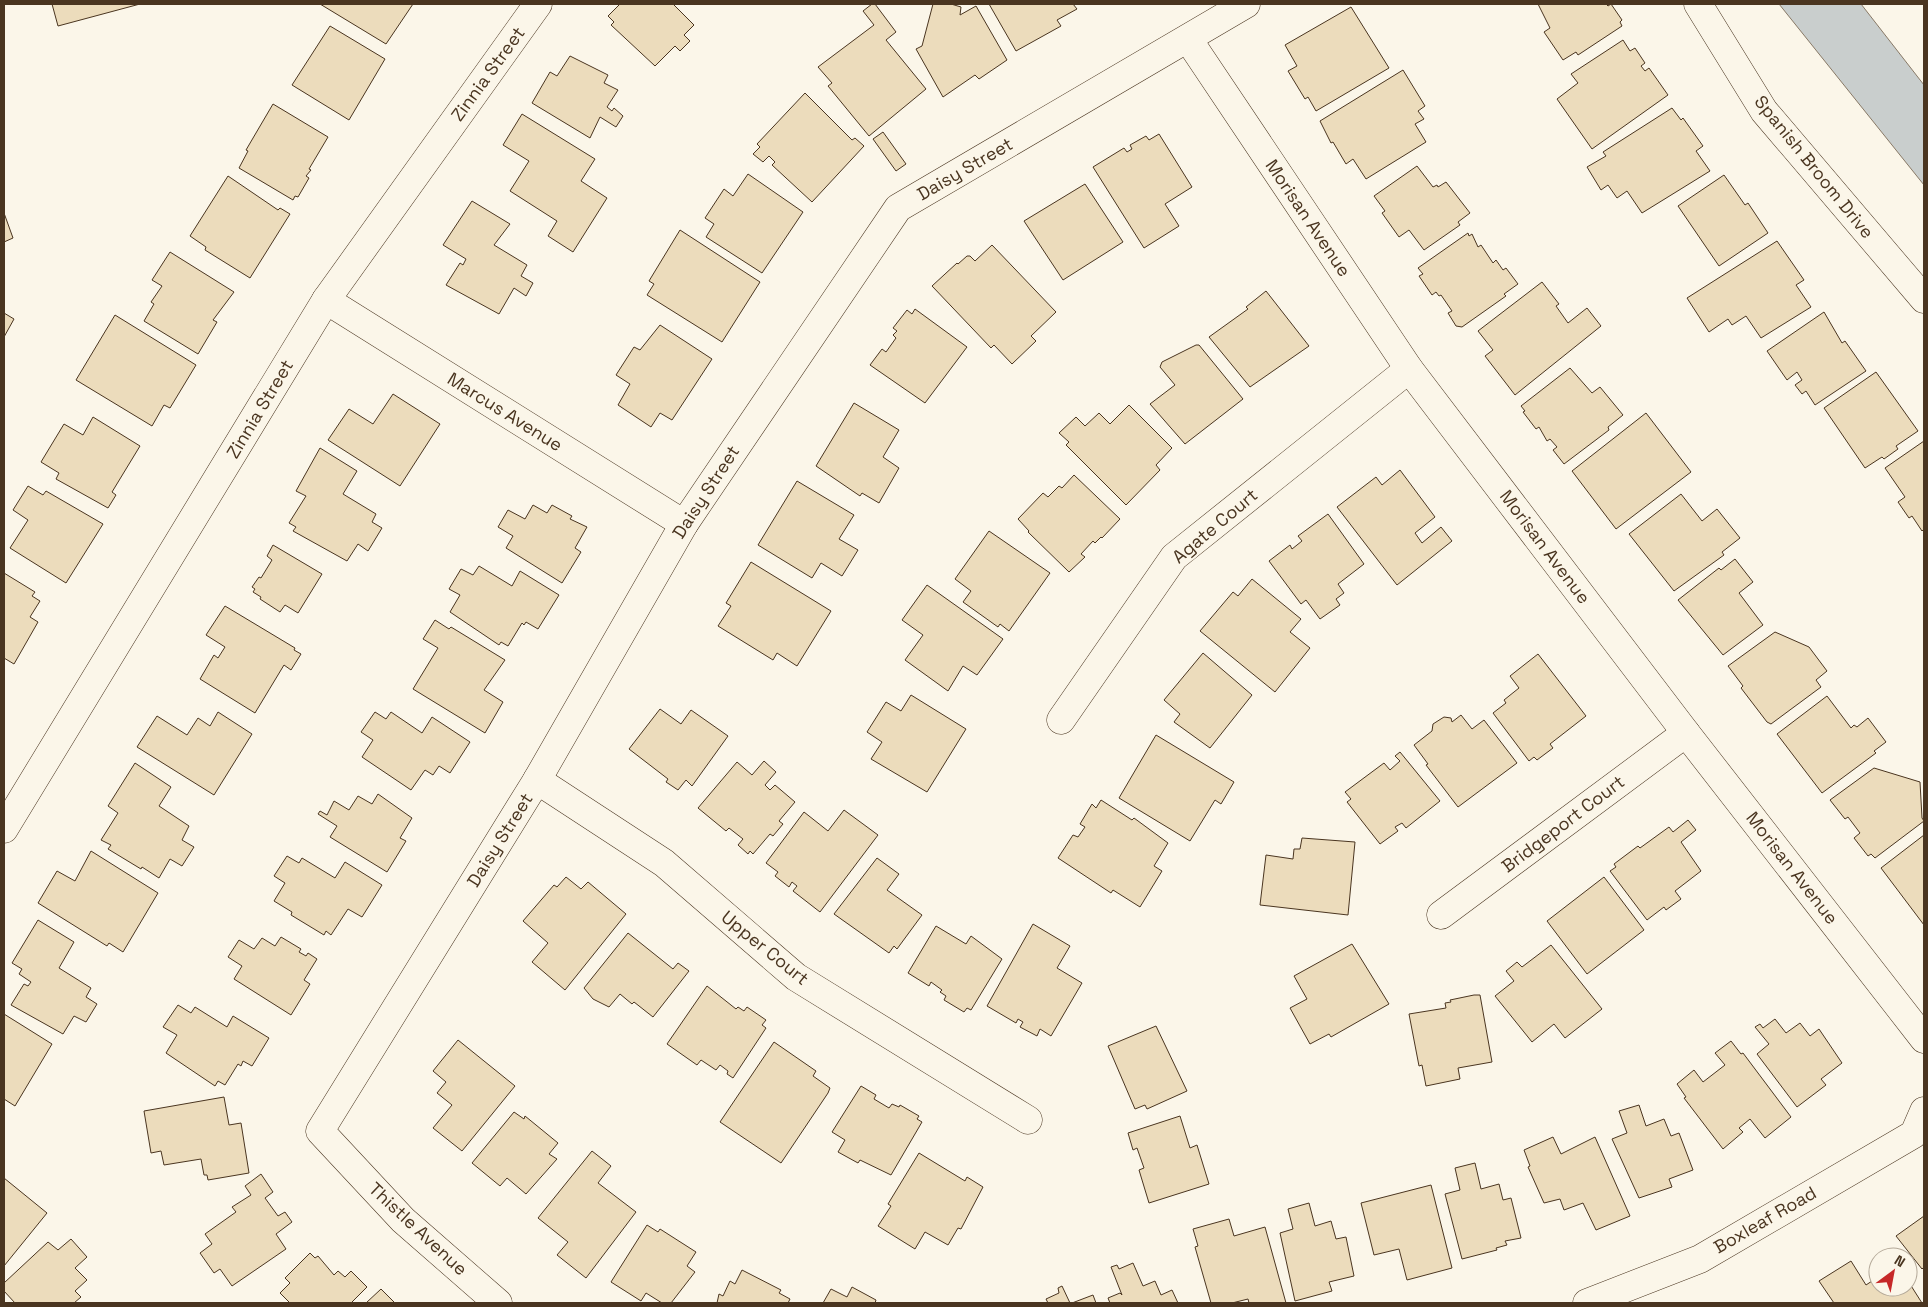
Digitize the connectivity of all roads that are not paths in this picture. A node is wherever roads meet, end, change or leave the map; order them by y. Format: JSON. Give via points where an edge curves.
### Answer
{"nodes":[{"id":1,"x":538,"y":4,"type":"edge"},
{"id":2,"x":1246,"y":4,"type":"edge"},
{"id":3,"x":1698,"y":4,"type":"edge"},
{"id":4,"x":1188,"y":39,"type":"junction"},
{"id":5,"x":1924,"y":299,"type":"edge"},
{"id":6,"x":326,"y":300,"type":"junction"},
{"id":7,"x":1409,"y":369,"type":"junction"},
{"id":8,"x":684,"y":524,"type":"junction"},
{"id":9,"x":1061,"y":720,"type":"dead end"},
{"id":10,"x":1686,"y":733,"type":"junction"},
{"id":11,"x":537,"y":780,"type":"junction"},
{"id":12,"x":4,"y":828,"type":"edge"},
{"id":13,"x":1441,"y":915,"type":"dead end"},
{"id":14,"x":1924,"y":1039,"type":"edge"},
{"id":15,"x":1924,"y":1111,"type":"edge"},
{"id":16,"x":1028,"y":1120,"type":"dead end"},
{"id":17,"x":320,"y":1130,"type":"joint"},
{"id":18,"x":498,"y":1303,"type":"edge"},
{"id":19,"x":1587,"y":1303,"type":"edge"}],
"edges":[{"from":1,"to":6,"type":"street","name":"Zinnia Street"},
{"from":2,"to":4,"type":"street","name":"Daisy Street"},
{"from":3,"to":5,"type":"street","name":"Spanish Broom Drive","via":[[1764,111]]},
{"from":4,"to":7,"type":"street","name":"Morisan Avenue"},
{"from":4,"to":8,"type":"street","name":"Daisy Street","via":[[898,208]]},
{"from":6,"to":8,"type":"street","name":"Marcus Avenue"},
{"from":6,"to":12,"type":"street","name":"Zinnia Street"},
{"from":7,"to":9,"type":"street","name":"Agate Court","via":[[1174,557]]},
{"from":7,"to":10,"type":"street","name":"Morisan Avenue"},
{"from":8,"to":11,"type":"street","name":"Daisy Street"},
{"from":10,"to":13,"type":"street","name":"Bridgeport Court"},
{"from":10,"to":14,"type":"street","name":"Morisan Avenue"},
{"from":11,"to":16,"type":"street","name":"Upper Court","via":[[664,863],[796,977]]},
{"from":11,"to":17,"type":"street","name":"Daisy Street"},
{"from":15,"to":19,"type":"street","name":"Boxleaf Road","via":[[1914,1134],[1700,1258]]},
{"from":17,"to":18,"type":"street","name":"Thistle Avenue","via":[[403,1220]]}]}
